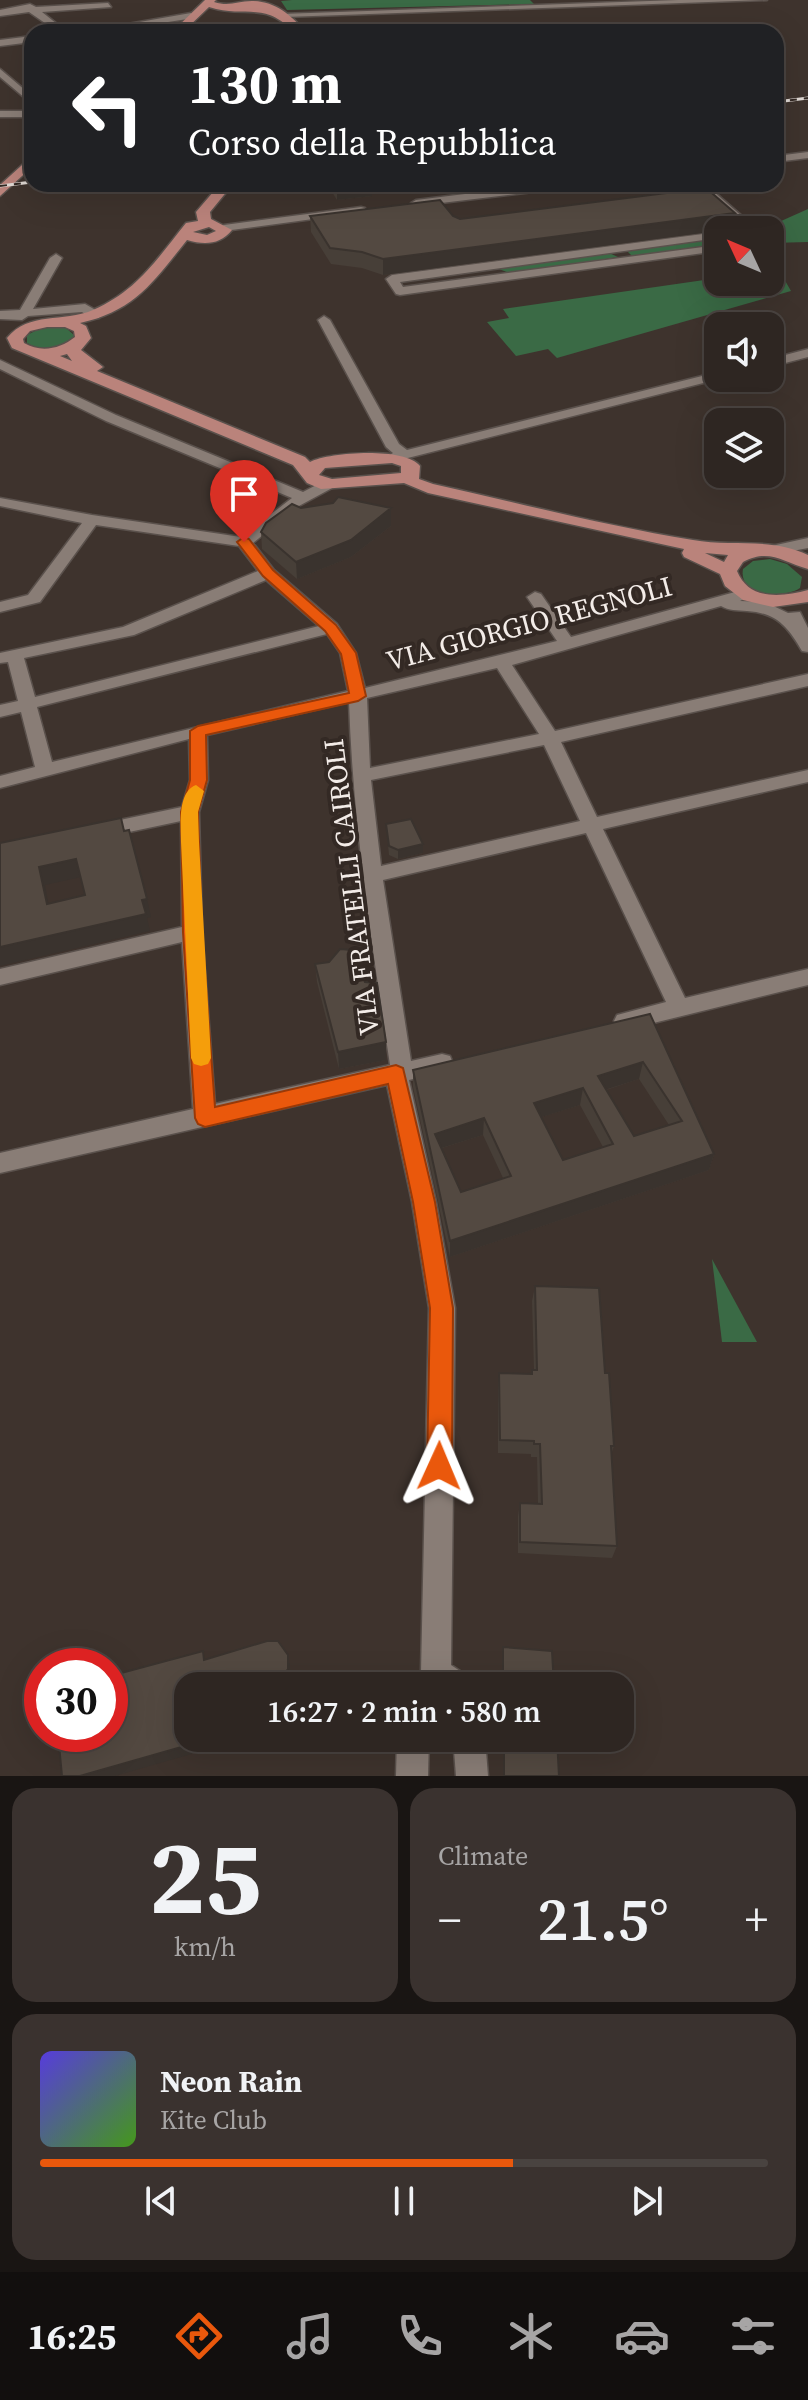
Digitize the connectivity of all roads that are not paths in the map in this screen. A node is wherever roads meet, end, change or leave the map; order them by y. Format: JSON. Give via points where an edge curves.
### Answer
{"nodes":[{"id":1,"x":752,"y":0,"type":"edge"},
{"id":2,"x":763,"y":0,"type":"edge"},
{"id":3,"x":252,"y":2,"type":"edge"},
{"id":4,"x":213,"y":4,"type":"edge"},
{"id":5,"x":108,"y":5,"type":"dead end"},
{"id":6,"x":29,"y":6,"type":"edge"},
{"id":7,"x":0,"y":13,"type":"edge"},
{"id":8,"x":285,"y":14,"type":"junction"},
{"id":9,"x":53,"y":24,"type":"edge"},
{"id":10,"x":148,"y":24,"type":"edge"},
{"id":11,"x":184,"y":24,"type":"edge"},
{"id":12,"x":293,"y":24,"type":"edge"},
{"id":13,"x":24,"y":40,"type":"edge"},
{"id":14,"x":0,"y":43,"type":"edge"},
{"id":15,"x":0,"y":72,"type":"edge"},
{"id":16,"x":24,"y":94,"type":"edge"},
{"id":17,"x":0,"y":114,"type":"edge"},
{"id":18,"x":24,"y":114,"type":"edge"},
{"id":19,"x":804,"y":155,"type":"edge"},
{"id":20,"x":784,"y":158,"type":"edge"},
{"id":21,"x":24,"y":168,"type":"edge"},
{"id":22,"x":0,"y":192,"type":"edge"},
{"id":23,"x":220,"y":192,"type":"edge"},
{"id":24,"x":508,"y":192,"type":"edge"},
{"id":25,"x":708,"y":192,"type":"edge"},
{"id":26,"x":399,"y":205,"type":"edge"},
{"id":27,"x":372,"y":209,"type":"edge"},
{"id":28,"x":736,"y":216,"type":"edge"},
{"id":29,"x":205,"y":223,"type":"junction"},
{"id":30,"x":224,"y":228,"type":"junction"},
{"id":31,"x":192,"y":237,"type":"junction"},
{"id":32,"x":704,"y":237,"type":"edge"},
{"id":33,"x":611,"y":249,"type":"junction"},
{"id":34,"x":704,"y":250,"type":"edge"},
{"id":35,"x":56,"y":258,"type":"dead end"},
{"id":36,"x":626,"y":260,"type":"junction"},
{"id":37,"x":485,"y":266,"type":"junction"},
{"id":38,"x":495,"y":278,"type":"junction"},
{"id":39,"x":0,"y":315,"type":"edge"},
{"id":40,"x":95,"y":315,"type":"junction"},
{"id":41,"x":113,"y":315,"type":"junction"},
{"id":42,"x":324,"y":320,"type":"dead end"},
{"id":43,"x":26,"y":321,"type":"junction"},
{"id":44,"x":61,"y":322,"type":"junction"},
{"id":45,"x":0,"y":326,"type":"edge"},
{"id":46,"x":82,"y":336,"type":"junction"},
{"id":47,"x":20,"y":346,"type":"edge"},
{"id":48,"x":808,"y":353,"type":"edge"},
{"id":49,"x":784,"y":359,"type":"edge"},
{"id":50,"x":0,"y":362,"type":"edge"},
{"id":51,"x":96,"y":368,"type":"junction"},
{"id":52,"x":704,"y":380,"type":"edge"},
{"id":53,"x":401,"y":466,"type":"junction"},
{"id":54,"x":318,"y":474,"type":"junction"},
{"id":55,"x":296,"y":500,"type":"junction"},
{"id":56,"x":0,"y":502,"type":"edge"},
{"id":57,"x":92,"y":520,"type":"junction"},
{"id":58,"x":244,"y":542,"type":"junction"},
{"id":59,"x":808,"y":543,"type":"edge"},
{"id":60,"x":772,"y":550,"type":"junction"},
{"id":61,"x":749,"y":551,"type":"junction"},
{"id":62,"x":808,"y":563,"type":"edge"},
{"id":63,"x":728,"y":571,"type":"junction"},
{"id":64,"x":268,"y":573,"type":"junction"},
{"id":65,"x":737,"y":596,"type":"junction"},
{"id":66,"x":535,"y":597,"type":"dead end"},
{"id":67,"x":702,"y":598,"type":"junction"},
{"id":68,"x":800,"y":601,"type":"edge"},
{"id":69,"x":0,"y":607,"type":"edge"},
{"id":70,"x":331,"y":628,"type":"junction"},
{"id":71,"x":806,"y":639,"type":"edge"},
{"id":72,"x":567,"y":644,"type":"junction"},
{"id":73,"x":7,"y":657,"type":"edge"},
{"id":74,"x":502,"y":662,"type":"junction"},
{"id":75,"x":808,"y":680,"type":"edge"},
{"id":76,"x":358,"y":696,"type":"junction"},
{"id":77,"x":27,"y":705,"type":"junction"},
{"id":78,"x":0,"y":711,"type":"edge"},
{"id":79,"x":198,"y":731,"type":"junction"},
{"id":80,"x":550,"y":738,"type":"junction"},
{"id":81,"x":45,"y":770,"type":"junction"},
{"id":82,"x":361,"y":776,"type":"junction"},
{"id":83,"x":808,"y":776,"type":"edge"},
{"id":84,"x":0,"y":782,"type":"edge"},
{"id":85,"x":190,"y":812,"type":"junction"},
{"id":86,"x":590,"y":825,"type":"junction"},
{"id":87,"x":73,"y":837,"type":"edge"},
{"id":88,"x":372,"y":875,"type":"junction"},
{"id":89,"x":192,"y":932,"type":"junction"},
{"id":90,"x":0,"y":977,"type":"edge"},
{"id":91,"x":808,"y":977,"type":"edge"},
{"id":92,"x":680,"y":1009,"type":"junction"},
{"id":93,"x":603,"y":1026,"type":"edge"},
{"id":94,"x":464,"y":1058,"type":"edge"},
{"id":95,"x":399,"y":1073,"type":"junction"},
{"id":96,"x":205,"y":1118,"type":"junction"},
{"id":97,"x":0,"y":1163,"type":"edge"},
{"id":98,"x":440,"y":1672,"type":"edge"},
{"id":99,"x":413,"y":1752,"type":"edge"},
{"id":100,"x":470,"y":1752,"type":"edge"},
{"id":101,"x":412,"y":1776,"type":"edge"},
{"id":102,"x":472,"y":1776,"type":"edge"}],
"edges":[{"from":1,"to":2,"type":"street"},
{"from":1,"to":8,"type":"street"},
{"from":3,"to":4,"type":"main road","via":[[239,9]]},
{"from":3,"to":8,"type":"main road"},
{"from":4,"to":11,"type":"main road"},
{"from":5,"to":6,"type":"street"},
{"from":6,"to":7,"type":"street"},
{"from":6,"to":9,"type":"street"},
{"from":8,"to":12,"type":"main road"},
{"from":10,"to":11,"type":"street"},
{"from":13,"to":14,"type":"street"},
{"from":15,"to":16,"type":"street"},
{"from":17,"to":18,"type":"street"},
{"from":19,"to":20,"type":"street"},
{"from":21,"to":22,"type":"main road"},
{"from":23,"to":29,"type":"main road","via":[[203,212]]},
{"from":24,"to":26,"type":"street"},
{"from":25,"to":28,"type":"street"},
{"from":27,"to":30,"type":"street"},
{"from":29,"to":30,"type":"main road"},
{"from":29,"to":31,"type":"main road","via":[[191,226]]},
{"from":30,"to":31,"type":"main road","via":[[217,238]]},
{"from":31,"to":40,"type":"main road","via":[[172,246],[137,292]]},
{"from":31,"to":41,"type":"main road","via":[[144,295]]},
{"from":32,"to":33,"type":"street"},
{"from":33,"to":36,"type":"street"},
{"from":33,"to":37,"type":"street"},
{"from":34,"to":36,"type":"street"},
{"from":35,"to":43,"type":"street"},
{"from":36,"to":38,"type":"street"},
{"from":37,"to":38,"type":"street"},
{"from":37,"to":38,"type":"street","via":[[392,279],[400,291]]},
{"from":39,"to":43,"type":"street"},
{"from":40,"to":43,"type":"street","via":[[85,308]]},
{"from":40,"to":44,"type":"main road"},
{"from":41,"to":46,"type":"main road"},
{"from":41,"to":51,"type":"main road","via":[[94,347]]},
{"from":42,"to":53,"type":"street"},
{"from":43,"to":44,"type":"main road"},
{"from":43,"to":45,"type":"main road"},
{"from":43,"to":47,"type":"main road"},
{"from":44,"to":46,"type":"main road","via":[[74,324]]},
{"from":46,"to":47,"type":"main road","via":[[64,350]]},
{"from":46,"to":51,"type":"main road","via":[[73,350],[76,357]]},
{"from":47,"to":50,"type":"street"},
{"from":47,"to":54,"type":"main road","via":[[299,461]]},
{"from":48,"to":49,"type":"street"},
{"from":50,"to":55,"type":"street"},
{"from":51,"to":54,"type":"main road"},
{"from":52,"to":53,"type":"street","via":[[439,447]]},
{"from":53,"to":54,"type":"main road","via":[[365,480]]},
{"from":53,"to":61,"type":"main road","via":[[412,482],[428,488],[694,546]]},
{"from":53,"to":63,"type":"main road","via":[[425,493],[690,552]]},
{"from":54,"to":55,"type":"street"},
{"from":55,"to":58,"type":"street"},
{"from":56,"to":57,"type":"street"},
{"from":57,"to":58,"type":"street"},
{"from":57,"to":69,"type":"street","via":[[34,599]]},
{"from":58,"to":64,"type":"street","name":"VIA FRATELLI CAIROLI"},
{"from":59,"to":60,"type":"street"},
{"from":60,"to":61,"type":"main road"},
{"from":60,"to":62,"type":"main road"},
{"from":61,"to":63,"type":"main road","via":[[735,558]]},
{"from":63,"to":65,"type":"main road"},
{"from":64,"to":70,"type":"street","name":"VIA FRATELLI CAIROLI"},
{"from":64,"to":73,"type":"street","via":[[128,631]]},
{"from":65,"to":67,"type":"street","name":"VIA GIORGIO REGNOLI"},
{"from":65,"to":68,"type":"main road"},
{"from":66,"to":72,"type":"street"},
{"from":67,"to":71,"type":"street","via":[[765,607]]},
{"from":67,"to":72,"type":"street","name":"VIA GIORGIO REGNOLI"},
{"from":68,"to":71,"type":"street"},
{"from":70,"to":76,"type":"street","name":"VIA FRATELLI CAIROLI","via":[[348,653]]},
{"from":70,"to":77,"type":"street"},
{"from":72,"to":74,"type":"street","name":"VIA GIORGIO REGNOLI"},
{"from":73,"to":77,"type":"street"},
{"from":74,"to":76,"type":"street","name":"VIA GIORGIO REGNOLI"},
{"from":74,"to":80,"type":"street"},
{"from":75,"to":80,"type":"street"},
{"from":76,"to":79,"type":"street","name":"VIA GIORGIO REGNOLI"},
{"from":76,"to":82,"type":"street","name":"VIA FRATELLI CAIROLI"},
{"from":77,"to":78,"type":"street"},
{"from":77,"to":81,"type":"street"},
{"from":79,"to":81,"type":"street","name":"VIA GIORGIO REGNOLI"},
{"from":79,"to":85,"type":"street","via":[[199,780]]},
{"from":80,"to":82,"type":"street"},
{"from":80,"to":86,"type":"street"},
{"from":81,"to":84,"type":"street","name":"VIA GIORGIO REGNOLI"},
{"from":82,"to":88,"type":"street","name":"VIA FRATELLI CAIROLI"},
{"from":83,"to":86,"type":"street"},
{"from":85,"to":87,"type":"street"},
{"from":85,"to":89,"type":"street"},
{"from":86,"to":88,"type":"street"},
{"from":86,"to":92,"type":"street"},
{"from":88,"to":95,"type":"street","name":"VIA FRATELLI CAIROLI"},
{"from":89,"to":90,"type":"street"},
{"from":89,"to":96,"type":"street"},
{"from":91,"to":92,"type":"street"},
{"from":92,"to":93,"type":"street"},
{"from":94,"to":95,"type":"street"},
{"from":95,"to":96,"type":"street"},
{"from":95,"to":98,"type":"street","name":"VIA FRATELLI CAIROLI","via":[[442,1308]]},
{"from":96,"to":97,"type":"street"},
{"from":99,"to":101,"type":"street"},
{"from":100,"to":102,"type":"street"}]}
